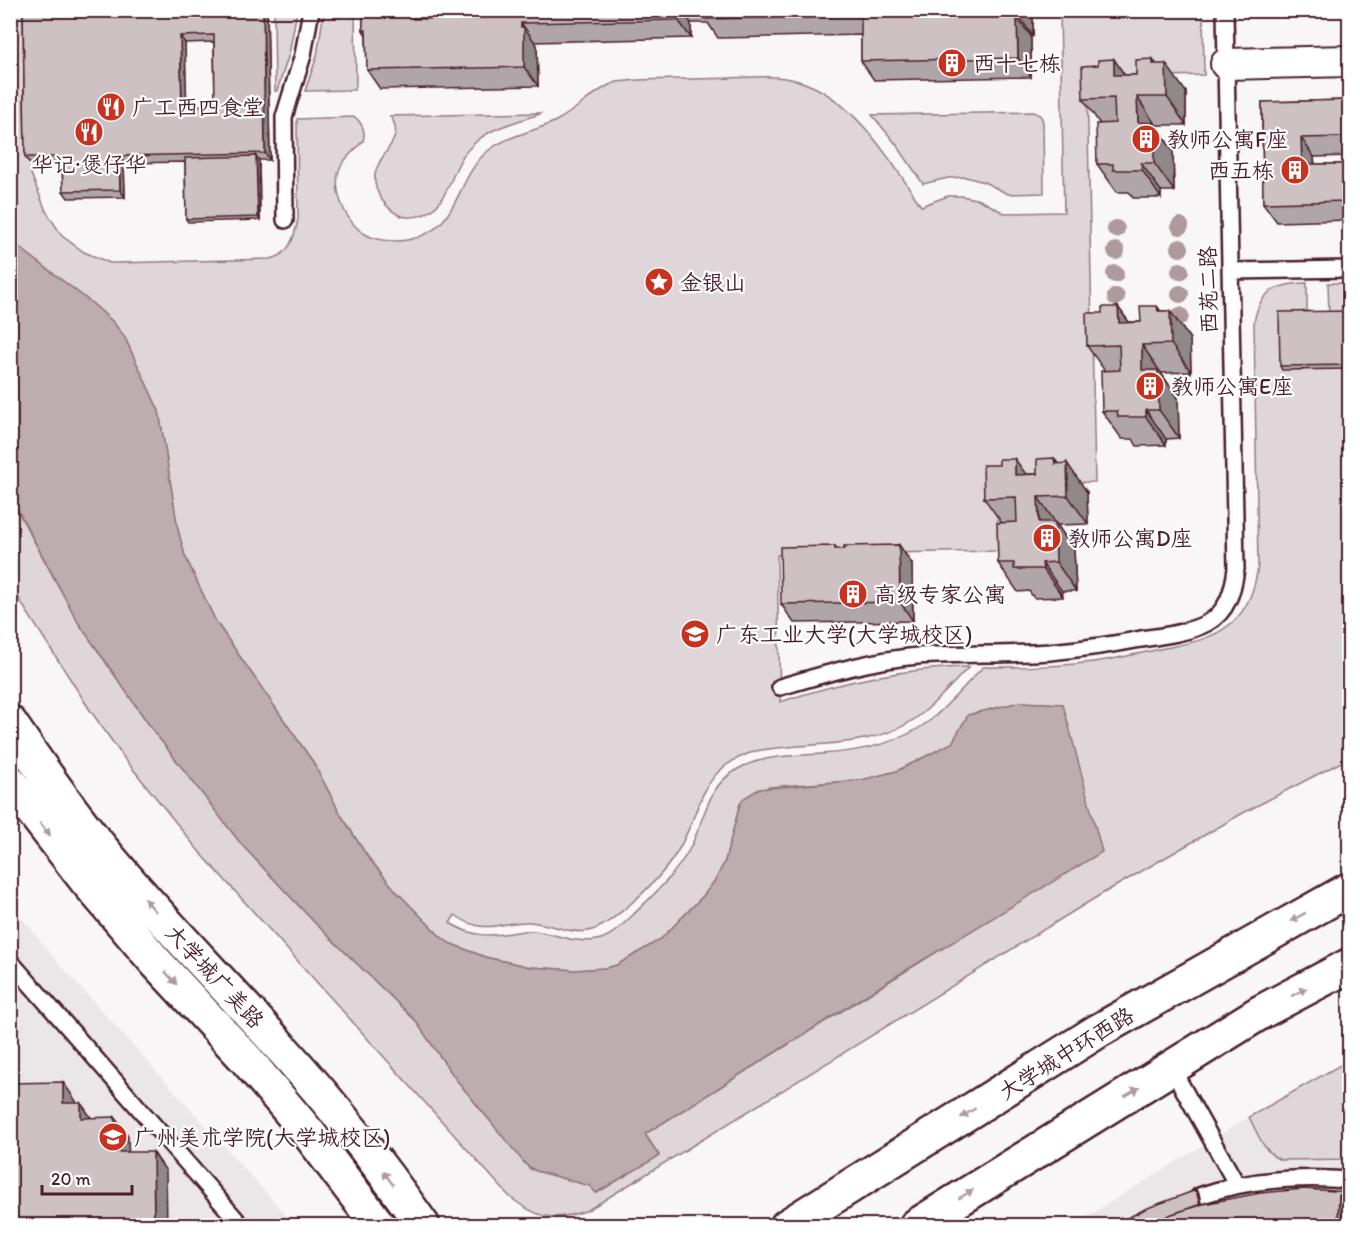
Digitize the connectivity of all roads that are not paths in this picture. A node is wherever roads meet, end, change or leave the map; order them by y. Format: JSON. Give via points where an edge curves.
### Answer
{"nodes":[{"id":1,"x":310,"y":10,"type":"edge"},
{"id":2,"x":1225,"y":10,"type":"edge"},
{"id":3,"x":1350,"y":62,"type":"edge"},
{"id":4,"x":1226,"y":64,"type":"junction"},
{"id":5,"x":285,"y":220,"type":"dead end"},
{"id":6,"x":1350,"y":269,"type":"edge"},
{"id":7,"x":1230,"y":271,"type":"junction"},
{"id":8,"x":780,"y":687,"type":"dead end"},
{"id":9,"x":10,"y":723,"type":"edge"},
{"id":10,"x":10,"y":782,"type":"edge"},
{"id":11,"x":1350,"y":889,"type":"edge"},
{"id":12,"x":10,"y":961,"type":"edge"},
{"id":13,"x":1350,"y":965,"type":"edge"},
{"id":14,"x":1171,"y":1067,"type":"junction"},
{"id":15,"x":1350,"y":1180,"type":"edge"},
{"id":16,"x":1237,"y":1185,"type":"junction"},
{"id":17,"x":1200,"y":1196,"type":"edge"},
{"id":18,"x":242,"y":1226,"type":"edge"},
{"id":19,"x":379,"y":1226,"type":"edge"},
{"id":20,"x":423,"y":1226,"type":"edge"},
{"id":21,"x":787,"y":1226,"type":"edge"},
{"id":22,"x":916,"y":1226,"type":"edge"}],
"edges":[{"from":1,"to":5,"type":"lane","via":[[303,54],[284,117]]},
{"from":2,"to":4,"type":"lane","name":"西苑二路"},
{"from":3,"to":4,"type":"street"},
{"from":4,"to":7,"type":"lane","name":"西苑二路"},
{"from":6,"to":7,"type":"lane"},
{"from":7,"to":8,"type":"lane","name":"西苑二路","via":[[1236,569],[1232,591],[1213,619],[1195,628],[1093,648],[915,656]]},
{"from":20,"to":9,"type":"main road","name":"大学城广美路","one_way":true,"via":[[325,1098],[101,848]]},
{"from":10,"to":19,"type":"main road","name":"大学城广美路","one_way":true,"via":[[154,960],[310,1134]]},
{"from":11,"to":21,"type":"main road","name":"大学城中环西路","one_way":true,"via":[[1098,1031]]},
{"from":12,"to":18,"type":"lane"},
{"from":14,"to":13,"type":"main road","one_way":true,"via":[[1261,1012]]},
{"from":14,"to":16,"type":"lane"},
{"from":22,"to":14,"type":"main road","one_way":true},
{"from":15,"to":16,"type":"lane","via":[[1296,1179]]},
{"from":16,"to":17,"type":"lane"}]}
